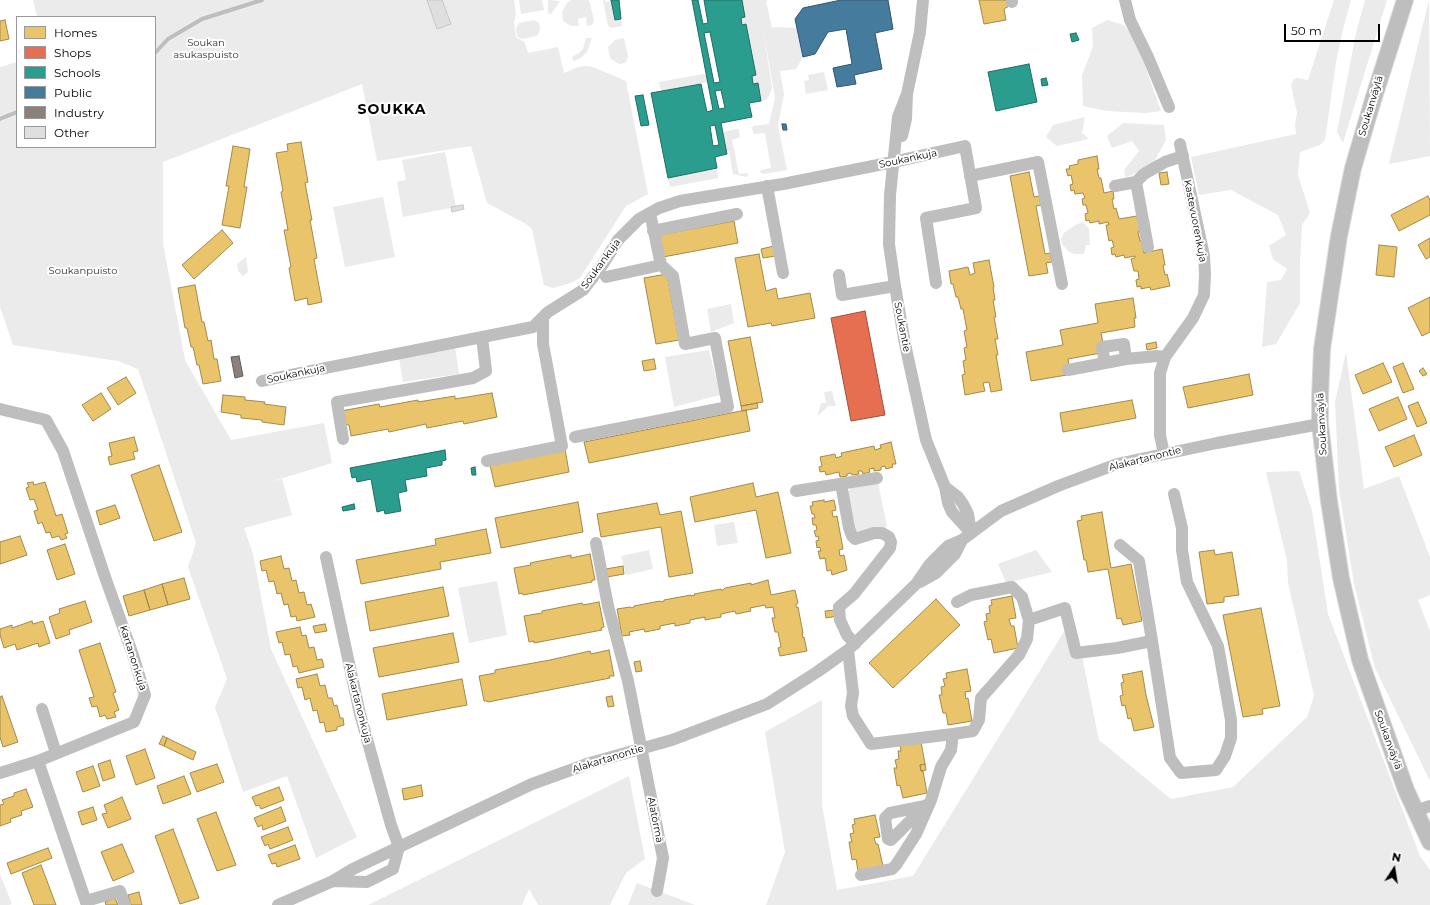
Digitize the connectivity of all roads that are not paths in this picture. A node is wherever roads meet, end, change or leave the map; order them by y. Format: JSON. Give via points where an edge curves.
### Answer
{"nodes":[{"id":1,"x":923,"y":0,"type":"edge"},
{"id":2,"x":1125,"y":0,"type":"edge"},
{"id":3,"x":1404,"y":0,"type":"edge"},
{"id":4,"x":1169,"y":107,"type":"dead end"},
{"id":5,"x":893,"y":162,"type":"junction"},
{"id":6,"x":970,"y":176,"type":"junction"},
{"id":7,"x":1136,"y":182,"type":"junction"},
{"id":8,"x":767,"y":186,"type":"junction"},
{"id":9,"x":1115,"y":186,"type":"dead end"},
{"id":10,"x":650,"y":214,"type":"junction"},
{"id":11,"x":737,"y":214,"type":"dead end"},
{"id":12,"x":654,"y":231,"type":"junction"},
{"id":13,"x":1148,"y":247,"type":"dead end"},
{"id":14,"x":661,"y":265,"type":"junction"},
{"id":15,"x":782,"y":273,"type":"dead end"},
{"id":16,"x":839,"y":275,"type":"dead end"},
{"id":17,"x":606,"y":277,"type":"dead end"},
{"id":18,"x":936,"y":283,"type":"dead end"},
{"id":19,"x":1062,"y":284,"type":"dead end"},
{"id":20,"x":895,"y":286,"type":"junction"},
{"id":21,"x":543,"y":318,"type":"junction"},
{"id":22,"x":482,"y":336,"type":"junction"},
{"id":23,"x":1164,"y":357,"type":"junction"},
{"id":24,"x":1068,"y":370,"type":"dead end"},
{"id":25,"x":262,"y":382,"type":"dead end"},
{"id":26,"x":0,"y":409,"type":"edge"},
{"id":27,"x":1320,"y":424,"type":"junction"},
{"id":28,"x":575,"y":437,"type":"dead end"},
{"id":29,"x":343,"y":439,"type":"dead end"},
{"id":30,"x":1164,"y":454,"type":"junction"},
{"id":31,"x":487,"y":461,"type":"dead end"},
{"id":32,"x":877,"y":478,"type":"dead end"},
{"id":33,"x":841,"y":484,"type":"junction"},
{"id":34,"x":796,"y":490,"type":"dead end"},
{"id":35,"x":1174,"y":494,"type":"dead end"},
{"id":36,"x":966,"y":536,"type":"junction"},
{"id":37,"x":596,"y":543,"type":"dead end"},
{"id":38,"x":1120,"y":545,"type":"dead end"},
{"id":39,"x":326,"y":557,"type":"dead end"},
{"id":40,"x":956,"y":602,"type":"dead end"},
{"id":41,"x":1029,"y":620,"type":"junction"},
{"id":42,"x":1152,"y":641,"type":"junction"},
{"id":43,"x":851,"y":647,"type":"junction"},
{"id":44,"x":42,"y":709,"type":"dead end"},
{"id":45,"x":953,"y":734,"type":"junction"},
{"id":46,"x":641,"y":749,"type":"junction"},
{"id":47,"x":56,"y":753,"type":"junction"},
{"id":48,"x":38,"y":760,"type":"junction"},
{"id":49,"x":0,"y":774,"type":"edge"},
{"id":50,"x":1423,"y":808,"type":"edge"},
{"id":51,"x":1430,"y":842,"type":"edge"},
{"id":52,"x":399,"y":847,"type":"junction"},
{"id":53,"x":861,"y":875,"type":"dead end"},
{"id":54,"x":332,"y":881,"type":"junction"},
{"id":55,"x":658,"y":891,"type":"dead end"},
{"id":56,"x":87,"y":903,"type":"edge"},
{"id":57,"x":125,"y":905,"type":"edge"},
{"id":58,"x":278,"y":905,"type":"edge"}],
"edges":[{"from":1,"to":5,"type":"street","name":"Soukantie","via":[[920,32],[907,94],[906,119]]},
{"from":2,"to":4,"type":"street","via":[[1130,20]]},
{"from":3,"to":27,"type":"main road","name":"Soukanväylä","via":[[1353,168],[1339,236],[1322,349]]},
{"from":5,"to":6,"type":"street","name":"Soukankuja","via":[[966,146]]},
{"from":5,"to":8,"type":"street","name":"Soukankuja"},
{"from":5,"to":20,"type":"street","name":"Soukantie","via":[[889,230]]},
{"from":6,"to":18,"type":"street","via":[[976,208],[926,218]]},
{"from":6,"to":19,"type":"street","via":[[1038,162]]},
{"from":7,"to":9,"type":"street"},
{"from":7,"to":13,"type":"street"},
{"from":7,"to":23,"type":"street","name":"Kastevuorenkuja","via":[[1182,150],[1204,256],[1204,295],[1193,318]]},
{"from":8,"to":10,"type":"street","name":"Soukankuja","via":[[680,201]]},
{"from":8,"to":15,"type":"street"},
{"from":10,"to":12,"type":"street"},
{"from":10,"to":21,"type":"street","name":"Soukankuja","via":[[639,219],[618,240],[583,290],[548,312]]},
{"from":11,"to":12,"type":"street"},
{"from":12,"to":14,"type":"street"},
{"from":14,"to":17,"type":"street"},
{"from":14,"to":28,"type":"street","via":[[673,276],[685,344],[715,338],[728,406]]},
{"from":16,"to":20,"type":"street","via":[[842,294]]},
{"from":20,"to":36,"type":"street","name":"Soukantie","via":[[926,440],[945,487],[948,503]]},
{"from":21,"to":22,"type":"street","name":"Soukankuja","via":[[534,327]]},
{"from":21,"to":31,"type":"street","via":[[543,344],[562,446]]},
{"from":22,"to":25,"type":"street","name":"Soukankuja"},
{"from":22,"to":29,"type":"street","via":[[486,371],[473,378],[337,402]]},
{"from":23,"to":24,"type":"street","via":[[1126,359]]},
{"from":23,"to":30,"type":"street","name":"Kastevuorenkuja","via":[[1159,384],[1160,435]]},
{"from":26,"to":47,"type":"street","name":"Kartanonkuja","via":[[46,420],[63,451],[145,695],[134,722]]},
{"from":27,"to":30,"type":"street","name":"Alakartanontie"},
{"from":27,"to":50,"type":"main road","name":"Soukanväylä","via":[[1341,578],[1360,660],[1406,790]]},
{"from":30,"to":36,"type":"street","name":"Alakartanontie","via":[[1117,464],[1058,486],[1001,511]]},
{"from":32,"to":33,"type":"street"},
{"from":33,"to":34,"type":"street"},
{"from":33,"to":43,"type":"street","via":[[852,536],[855,539],[882,532],[891,542],[890,548],[854,594],[839,607],[840,620]]},
{"from":35,"to":42,"type":"street","via":[[1182,528],[1182,550],[1187,582],[1218,646],[1231,720],[1231,738],[1225,756],[1216,770],[1181,773],[1170,758]]},
{"from":36,"to":43,"type":"street","name":"Alakartanontie","via":[[955,554],[936,572],[917,583]]},
{"from":37,"to":46,"type":"street","name":"Alatörmä"},
{"from":38,"to":42,"type":"street","via":[[1139,562]]},
{"from":39,"to":52,"type":"street","name":"Alakartanonkuja","via":[[358,708]]},
{"from":40,"to":41,"type":"street","via":[[971,595],[1012,587],[1022,597]]},
{"from":41,"to":42,"type":"street","via":[[1065,608],[1076,653]]},
{"from":41,"to":45,"type":"street","via":[[1028,639],[1019,655],[982,698],[979,720],[973,731]]},
{"from":43,"to":45,"type":"street","via":[[853,716],[872,744]]},
{"from":43,"to":46,"type":"street","name":"Alakartanontie","via":[[767,704]]},
{"from":44,"to":47,"type":"street"},
{"from":45,"to":53,"type":"street","via":[[951,750],[941,767],[916,834],[896,865],[892,869]]},
{"from":46,"to":52,"type":"street","name":"Alakartanontie","via":[[590,763],[532,784]]},
{"from":46,"to":55,"type":"street","name":"Alatörmä","via":[[662,858]]},
{"from":47,"to":48,"type":"street","name":"Kartanonkuja"},
{"from":48,"to":49,"type":"street","name":"Kartanonkuja"},
{"from":48,"to":56,"type":"street"},
{"from":50,"to":51,"type":"main road","name":"Soukanväylä"},
{"from":52,"to":54,"type":"street","name":"Alakartanontie"},
{"from":52,"to":54,"type":"street","via":[[393,869],[367,882]]},
{"from":54,"to":58,"type":"street","name":"Alakartanontie"},
{"from":56,"to":57,"type":"street","via":[[120,891]]}]}
